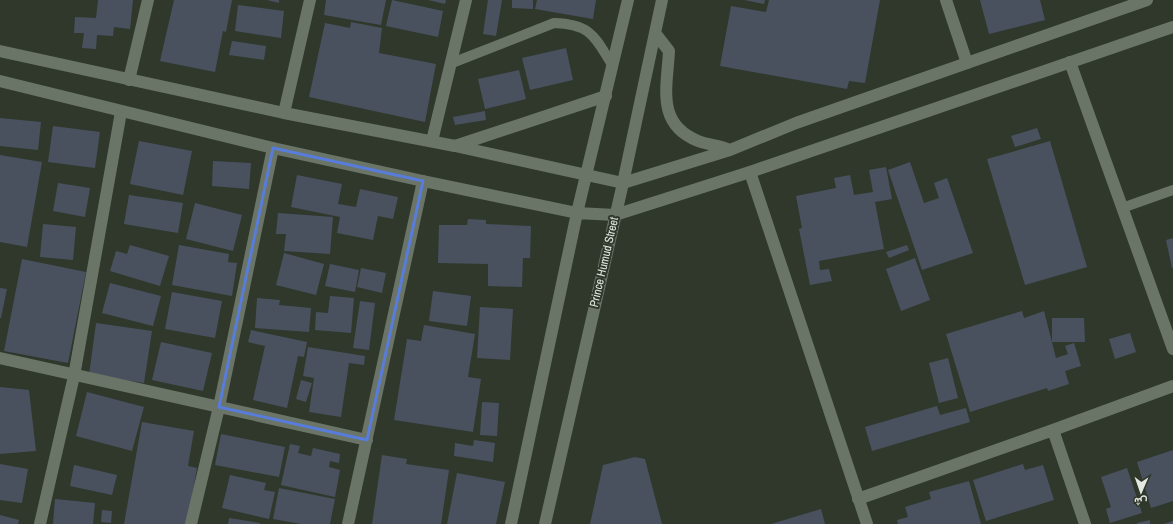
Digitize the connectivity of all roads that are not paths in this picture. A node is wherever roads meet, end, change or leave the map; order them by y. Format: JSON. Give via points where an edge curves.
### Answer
{"nodes":[{"id":1,"x":148,"y":0,"type":"edge"},
{"id":2,"x":310,"y":0,"type":"edge"},
{"id":3,"x":466,"y":0,"type":"edge"},
{"id":4,"x":628,"y":0,"type":"edge"},
{"id":5,"x":662,"y":0,"type":"edge"},
{"id":6,"x":946,"y":0,"type":"edge"},
{"id":7,"x":1147,"y":0,"type":"edge"},
{"id":8,"x":1173,"y":27,"type":"edge"},
{"id":9,"x":655,"y":33,"type":"junction"},
{"id":10,"x":0,"y":51,"type":"edge"},
{"id":11,"x":1070,"y":62,"type":"junction"},
{"id":12,"x":967,"y":63,"type":"junction"},
{"id":13,"x":452,"y":64,"type":"junction"},
{"id":14,"x":613,"y":66,"type":"junction"},
{"id":15,"x":129,"y":80,"type":"junction"},
{"id":16,"x":0,"y":81,"type":"edge"},
{"id":17,"x":606,"y":96,"type":"junction"},
{"id":18,"x":121,"y":112,"type":"junction"},
{"id":19,"x":284,"y":112,"type":"junction"},
{"id":20,"x":432,"y":141,"type":"junction"},
{"id":21,"x":455,"y":146,"type":"junction"},
{"id":22,"x":273,"y":148,"type":"junction"},
{"id":23,"x":730,"y":150,"type":"junction"},
{"id":24,"x":750,"y":172,"type":"junction"},
{"id":25,"x":586,"y":174,"type":"junction"},
{"id":26,"x":423,"y":181,"type":"junction"},
{"id":27,"x":624,"y":183,"type":"junction"},
{"id":28,"x":1173,"y":190,"type":"edge"},
{"id":29,"x":1122,"y":208,"type":"junction"},
{"id":30,"x":577,"y":214,"type":"junction"},
{"id":31,"x":615,"y":215,"type":"junction"},
{"id":32,"x":1173,"y":348,"type":"edge"},
{"id":33,"x":0,"y":358,"type":"edge"},
{"id":34,"x":74,"y":376,"type":"junction"},
{"id":35,"x":1173,"y":386,"type":"edge"},
{"id":36,"x":219,"y":407,"type":"junction"},
{"id":37,"x":1053,"y":430,"type":"junction"},
{"id":38,"x":367,"y":440,"type":"junction"},
{"id":39,"x":858,"y":499,"type":"junction"},
{"id":40,"x":40,"y":524,"type":"edge"},
{"id":41,"x":191,"y":524,"type":"edge"},
{"id":42,"x":348,"y":524,"type":"edge"},
{"id":43,"x":511,"y":524,"type":"edge"},
{"id":44,"x":545,"y":524,"type":"edge"},
{"id":45,"x":867,"y":524,"type":"edge"},
{"id":46,"x":1085,"y":524,"type":"edge"}],
"edges":[{"from":1,"to":15,"type":"street"},
{"from":2,"to":19,"type":"street"},
{"from":3,"to":13,"type":"street"},
{"from":4,"to":14,"type":"street"},
{"from":5,"to":9,"type":"street","name":"Prince Humud Street"},
{"from":6,"to":12,"type":"street"},
{"from":7,"to":12,"type":"street"},
{"from":8,"to":11,"type":"street"},
{"from":9,"to":23,"type":"street","via":[[670,51],[666,104],[669,116],[682,133],[699,142]]},
{"from":9,"to":27,"type":"street","name":"Prince Humud Street"},
{"from":10,"to":15,"type":"street"},
{"from":11,"to":24,"type":"street"},
{"from":11,"to":29,"type":"street"},
{"from":12,"to":23,"type":"street","via":[[796,123]]},
{"from":13,"to":14,"type":"lane","via":[[554,23],[583,28],[593,35]]},
{"from":13,"to":20,"type":"street"},
{"from":14,"to":17,"type":"street"},
{"from":15,"to":19,"type":"street"},
{"from":16,"to":18,"type":"street"},
{"from":17,"to":21,"type":"street"},
{"from":17,"to":25,"type":"street"},
{"from":18,"to":22,"type":"street"},
{"from":18,"to":34,"type":"street"},
{"from":19,"to":20,"type":"street"},
{"from":20,"to":21,"type":"street"},
{"from":21,"to":25,"type":"street"},
{"from":22,"to":26,"type":"street"},
{"from":22,"to":36,"type":"street"},
{"from":23,"to":27,"type":"street"},
{"from":24,"to":31,"type":"street"},
{"from":24,"to":39,"type":"street"},
{"from":25,"to":27,"type":"street"},
{"from":25,"to":30,"type":"street"},
{"from":26,"to":30,"type":"street"},
{"from":26,"to":38,"type":"street"},
{"from":27,"to":31,"type":"street","name":"Prince Humud Street"},
{"from":28,"to":29,"type":"lane"},
{"from":29,"to":32,"type":"street"},
{"from":30,"to":31,"type":"street"},
{"from":30,"to":43,"type":"street"},
{"from":31,"to":44,"type":"street","name":"Prince Humud Street"},
{"from":33,"to":34,"type":"street"},
{"from":34,"to":36,"type":"street"},
{"from":34,"to":40,"type":"street"},
{"from":35,"to":37,"type":"street"},
{"from":36,"to":38,"type":"street"},
{"from":36,"to":41,"type":"street"},
{"from":37,"to":39,"type":"street"},
{"from":37,"to":46,"type":"street"},
{"from":38,"to":42,"type":"street"},
{"from":39,"to":45,"type":"street"}]}
